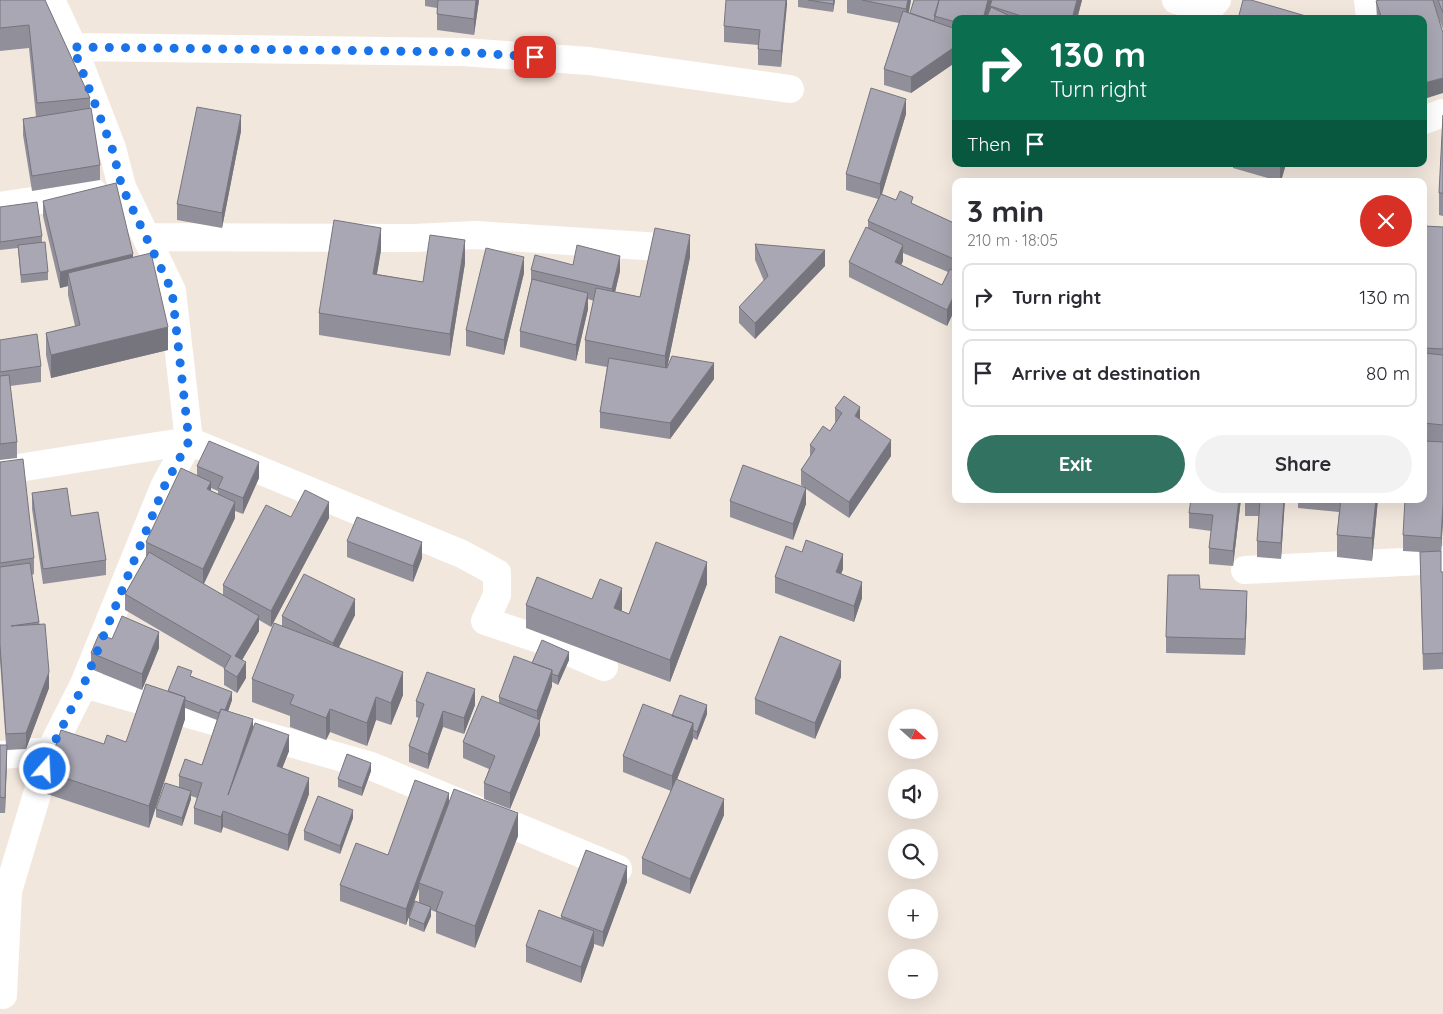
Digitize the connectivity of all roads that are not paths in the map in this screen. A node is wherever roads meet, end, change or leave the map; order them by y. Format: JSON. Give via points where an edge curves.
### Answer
{"nodes":[{"id":1,"x":51,"y":0,"type":"edge"},
{"id":2,"x":1176,"y":0,"type":"edge"},
{"id":3,"x":1217,"y":0,"type":"edge"},
{"id":4,"x":1368,"y":0,"type":"edge"},
{"id":5,"x":1370,"y":15,"type":"edge"},
{"id":6,"x":73,"y":47,"type":"junction"},
{"id":7,"x":790,"y":89,"type":"dead end"},
{"id":8,"x":1443,"y":113,"type":"edge"},
{"id":9,"x":1427,"y":119,"type":"edge"},
{"id":10,"x":122,"y":187,"type":"junction"},
{"id":11,"x":0,"y":206,"type":"edge"},
{"id":12,"x":146,"y":238,"type":"junction"},
{"id":13,"x":660,"y":247,"type":"edge"},
{"id":14,"x":189,"y":441,"type":"junction"},
{"id":15,"x":0,"y":471,"type":"edge"},
{"id":16,"x":1443,"y":560,"type":"edge"},
{"id":17,"x":1245,"y":570,"type":"dead end"},
{"id":18,"x":604,"y":666,"type":"dead end"},
{"id":19,"x":84,"y":684,"type":"junction"},
{"id":20,"x":50,"y":751,"type":"junction"},
{"id":21,"x":0,"y":754,"type":"edge"},
{"id":22,"x":625,"y":872,"type":"edge"},
{"id":23,"x":3,"y":994,"type":"dead end"}],
"edges":[{"from":1,"to":6,"type":"street"},
{"from":2,"to":3,"type":"street","via":[[1209,9]]},
{"from":4,"to":5,"type":"street"},
{"from":6,"to":7,"type":"street","via":[[463,52],[589,61]]},
{"from":6,"to":10,"type":"street","via":[[112,148]]},
{"from":8,"to":9,"type":"street"},
{"from":10,"to":11,"type":"street"},
{"from":10,"to":12,"type":"street"},
{"from":12,"to":13,"type":"street","via":[[476,235]]},
{"from":12,"to":14,"type":"street","via":[[172,291]]},
{"from":14,"to":15,"type":"street"},
{"from":14,"to":18,"type":"street","via":[[462,554],[497,573],[497,595],[486,621]]},
{"from":14,"to":19,"type":"street","via":[[164,487]]},
{"from":16,"to":17,"type":"street"},
{"from":19,"to":20,"type":"street"},
{"from":19,"to":22,"type":"street","via":[[371,766]]},
{"from":20,"to":21,"type":"street"},
{"from":20,"to":23,"type":"street","via":[[8,891]]}]}
